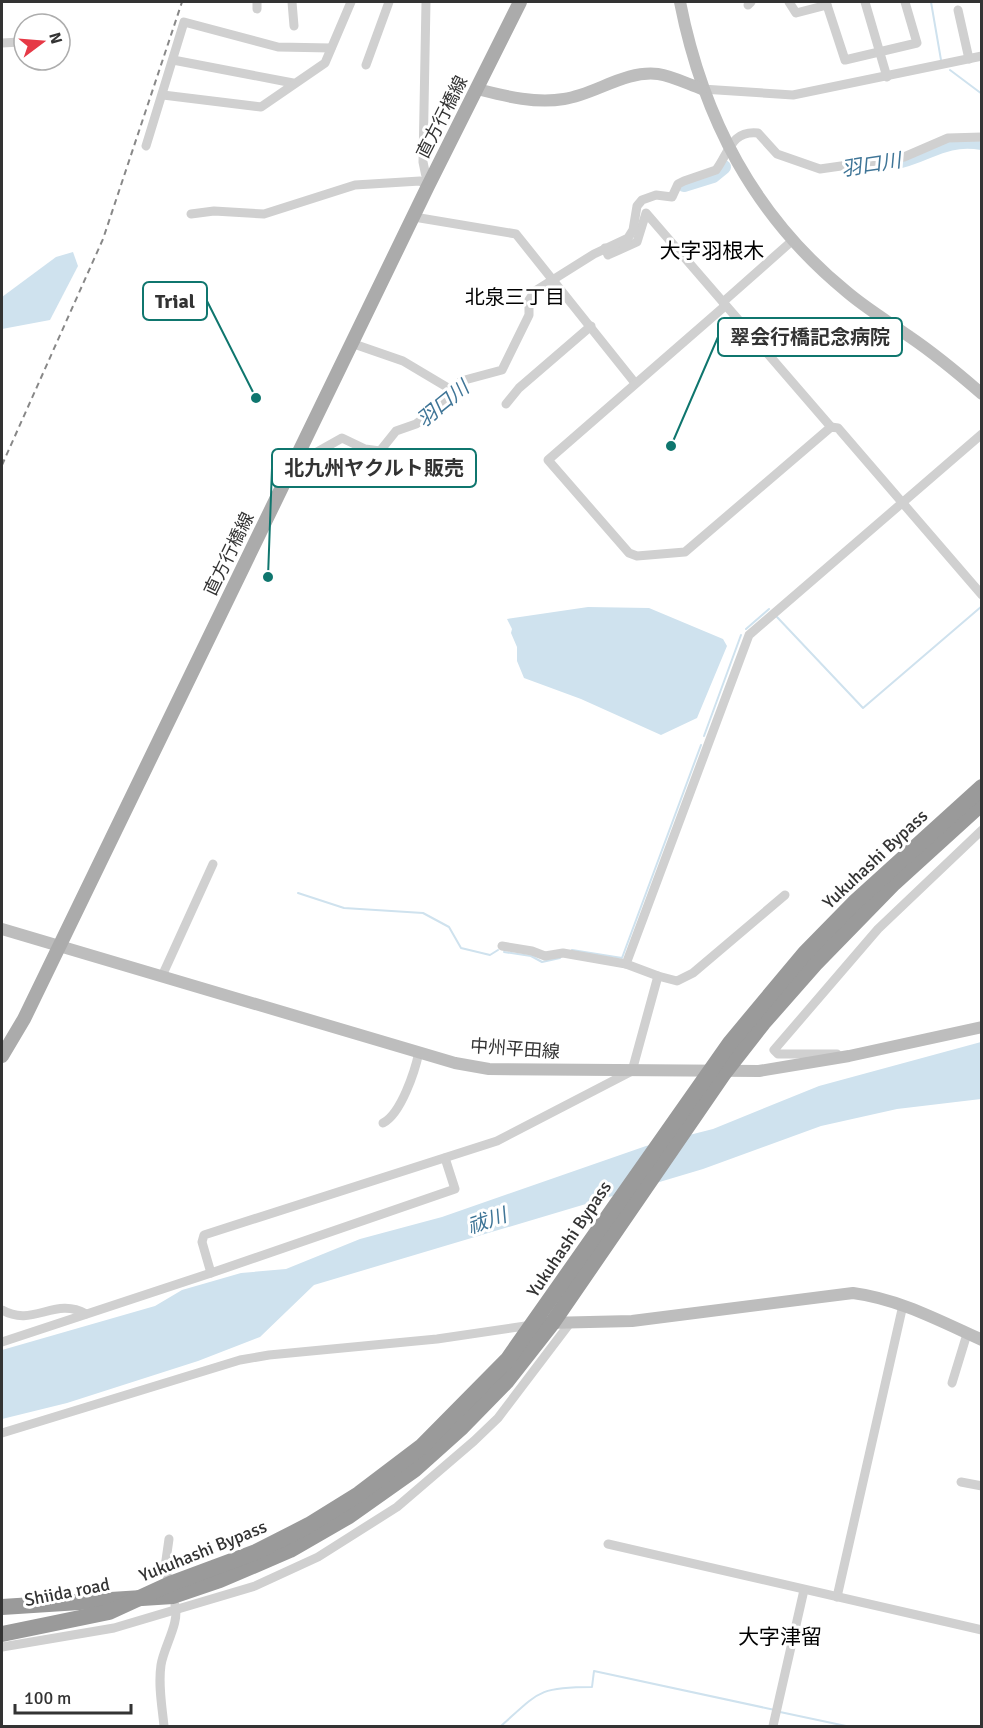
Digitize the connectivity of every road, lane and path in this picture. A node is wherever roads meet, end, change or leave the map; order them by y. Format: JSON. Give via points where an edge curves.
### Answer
{"nodes":[{"id":1,"x":292,"y":2,"type":"edge"},
{"id":2,"x":351,"y":2,"type":"edge"},
{"id":3,"x":389,"y":2,"type":"edge"},
{"id":4,"x":426,"y":2,"type":"edge"},
{"id":5,"x":520,"y":2,"type":"edge"},
{"id":6,"x":680,"y":2,"type":"edge"},
{"id":7,"x":789,"y":2,"type":"edge"},
{"id":8,"x":865,"y":2,"type":"edge"},
{"id":9,"x":905,"y":2,"type":"edge"},
{"id":10,"x":826,"y":3,"type":"edge"},
{"id":11,"x":958,"y":10,"type":"dead end"},
{"id":12,"x":294,"y":26,"type":"dead end"},
{"id":13,"x":331,"y":48,"type":"junction"},
{"id":14,"x":879,"y":50,"type":"junction"},
{"id":15,"x":981,"y":56,"type":"edge"},
{"id":16,"x":969,"y":59,"type":"junction"},
{"id":17,"x":173,"y":60,"type":"junction"},
{"id":18,"x":366,"y":65,"type":"dead end"},
{"id":19,"x":887,"y":77,"type":"junction"},
{"id":20,"x":293,"y":83,"type":"junction"},
{"id":21,"x":477,"y":89,"type":"junction"},
{"id":22,"x":702,"y":89,"type":"junction"},
{"id":23,"x":163,"y":95,"type":"junction"},
{"id":24,"x":981,"y":137,"type":"edge"},
{"id":25,"x":146,"y":146,"type":"dead end"},
{"id":26,"x":729,"y":148,"type":"junction"},
{"id":27,"x":428,"y":186,"type":"junction"},
{"id":28,"x":191,"y":214,"type":"dead end"},
{"id":29,"x":414,"y":217,"type":"junction"},
{"id":30,"x":793,"y":240,"type":"junction"},
{"id":31,"x":605,"y":248,"type":"junction"},
{"id":32,"x":554,"y":279,"type":"junction"},
{"id":33,"x":724,"y":304,"type":"junction"},
{"id":34,"x":591,"y":326,"type":"junction"},
{"id":35,"x":351,"y":343,"type":"junction"},
{"id":36,"x":635,"y":383,"type":"junction"},
{"id":37,"x":450,"y":389,"type":"dead end"},
{"id":38,"x":981,"y":394,"type":"edge"},
{"id":39,"x":506,"y":404,"type":"dead end"},
{"id":40,"x":831,"y":427,"type":"junction"},
{"id":41,"x":981,"y":434,"type":"edge"},
{"id":42,"x":300,"y":450,"type":"junction"},
{"id":43,"x":902,"y":502,"type":"junction"},
{"id":44,"x":981,"y":595,"type":"edge"},
{"id":45,"x":981,"y":787,"type":"edge"},
{"id":46,"x":981,"y":803,"type":"edge"},
{"id":47,"x":981,"y":830,"type":"edge"},
{"id":48,"x":213,"y":864,"type":"dead end"},
{"id":49,"x":785,"y":895,"type":"dead end"},
{"id":50,"x":2,"y":929,"type":"edge"},
{"id":51,"x":502,"y":946,"type":"dead end"},
{"id":52,"x":59,"y":948,"type":"junction"},
{"id":53,"x":626,"y":964,"type":"junction"},
{"id":54,"x":162,"y":976,"type":"junction"},
{"id":55,"x":658,"y":976,"type":"junction"},
{"id":56,"x":981,"y":1027,"type":"edge"},
{"id":57,"x":418,"y":1052,"type":"junction"},
{"id":58,"x":2,"y":1056,"type":"edge"},
{"id":59,"x":849,"y":1056,"type":"junction"},
{"id":60,"x":632,"y":1071,"type":"junction"},
{"id":61,"x":717,"y":1073,"type":"junction"},
{"id":62,"x":382,"y":1123,"type":"dead end"},
{"id":63,"x":446,"y":1158,"type":"junction"},
{"id":64,"x":600,"y":1241,"type":"junction"},
{"id":65,"x":211,"y":1273,"type":"junction"},
{"id":66,"x":903,"y":1305,"type":"junction"},
{"id":67,"x":2,"y":1310,"type":"edge"},
{"id":68,"x":86,"y":1314,"type":"junction"},
{"id":69,"x":561,"y":1323,"type":"junction"},
{"id":70,"x":534,"y":1324,"type":"junction"},
{"id":71,"x":967,"y":1334,"type":"junction"},
{"id":72,"x":981,"y":1340,"type":"edge"},
{"id":73,"x":2,"y":1341,"type":"edge"},
{"id":74,"x":952,"y":1383,"type":"dead end"},
{"id":75,"x":2,"y":1434,"type":"edge"},
{"id":76,"x":961,"y":1482,"type":"dead end"},
{"id":77,"x":981,"y":1486,"type":"edge"},
{"id":78,"x":169,"y":1539,"type":"dead end"},
{"id":79,"x":608,"y":1544,"type":"dead end"},
{"id":80,"x":804,"y":1590,"type":"junction"},
{"id":81,"x":173,"y":1596,"type":"junction"},
{"id":82,"x":139,"y":1597,"type":"junction"},
{"id":83,"x":837,"y":1597,"type":"junction"},
{"id":84,"x":2,"y":1607,"type":"edge"},
{"id":85,"x":2,"y":1624,"type":"edge"},
{"id":86,"x":981,"y":1630,"type":"edge"},
{"id":87,"x":2,"y":1634,"type":"edge"},
{"id":88,"x":2,"y":1647,"type":"edge"},
{"id":89,"x":164,"y":1726,"type":"edge"},
{"id":90,"x":773,"y":1726,"type":"edge"}],
"edges":[{"from":1,"to":12,"type":"street"},
{"from":2,"to":13,"type":"street"},
{"from":3,"to":18,"type":"street"},
{"from":4,"to":27,"type":"street","via":[[423,162]]},
{"from":5,"to":21,"type":"main road","name":"直方行橋線"},
{"from":6,"to":22,"type":"street"},
{"from":7,"to":10,"type":"street","via":[[796,13]]},
{"from":8,"to":14,"type":"street"},
{"from":9,"to":14,"type":"street","via":[[917,43]]},
{"from":10,"to":14,"type":"street","via":[[845,60]]},
{"from":11,"to":16,"type":"street"},
{"from":13,"to":17,"type":"street","via":[[278,46],[184,22]]},
{"from":13,"to":20,"type":"street","via":[[325,63]]},
{"from":14,"to":19,"type":"street"},
{"from":15,"to":16,"type":"street"},
{"from":16,"to":19,"type":"street"},
{"from":17,"to":20,"type":"street"},
{"from":17,"to":23,"type":"street"},
{"from":19,"to":22,"type":"street","via":[[793,95]]},
{"from":20,"to":23,"type":"street","via":[[261,107]]},
{"from":21,"to":22,"type":"street","via":[[519,99],[564,99],[647,73]]},
{"from":21,"to":27,"type":"main road","name":"直方行橋線"},
{"from":22,"to":26,"type":"street"},
{"from":23,"to":25,"type":"street"},
{"from":24,"to":26,"type":"street","via":[[948,138],[904,157],[820,169],[777,153],[758,133],[740,135]]},
{"from":26,"to":30,"type":"street","via":[[753,190]]},
{"from":26,"to":31,"type":"street","via":[[716,170],[678,184],[672,197],[656,195],[642,200],[634,213],[631,235]]},
{"from":27,"to":28,"type":"street","via":[[420,181],[355,185],[264,214]]},
{"from":27,"to":29,"type":"main road","name":"直方行橋線"},
{"from":29,"to":32,"type":"street","via":[[516,234]]},
{"from":29,"to":35,"type":"main road","name":"直方行橋線"},
{"from":30,"to":33,"type":"street"},
{"from":30,"to":38,"type":"street","via":[[848,293],[933,353]]},
{"from":31,"to":32,"type":"street"},
{"from":31,"to":33,"type":"street","via":[[608,255],[637,242],[646,213]]},
{"from":32,"to":34,"type":"street"},
{"from":32,"to":42,"type":"street","via":[[531,296],[529,315],[497,373],[461,381],[442,405],[420,422],[396,431],[380,451],[342,438],[310,456]]},
{"from":33,"to":36,"type":"street"},
{"from":33,"to":40,"type":"street"},
{"from":34,"to":36,"type":"street"},
{"from":34,"to":39,"type":"street"},
{"from":35,"to":37,"type":"street","via":[[404,361]]},
{"from":35,"to":42,"type":"main road","name":"直方行橋線"},
{"from":36,"to":40,"type":"street","via":[[548,460],[633,556],[685,552]]},
{"from":40,"to":43,"type":"street","via":[[838,428]]},
{"from":41,"to":43,"type":"street"},
{"from":42,"to":52,"type":"main road","name":"直方行橋線"},
{"from":43,"to":44,"type":"street"},
{"from":43,"to":53,"type":"street","via":[[749,635]]},
{"from":45,"to":61,"type":"highway","name":"Yukuhashi Bypass","via":[[805,953],[730,1043]]},
{"from":46,"to":61,"type":"highway","name":"Yukuhashi Bypass","via":[[894,883]]},
{"from":47,"to":59,"type":"street","via":[[878,929],[774,1050],[778,1054]]},
{"from":48,"to":54,"type":"street"},
{"from":49,"to":55,"type":"street","via":[[693,973],[677,981]]},
{"from":50,"to":52,"type":"street","name":"中州平田線"},
{"from":51,"to":53,"type":"street","via":[[545,956],[563,953]]},
{"from":52,"to":54,"type":"street","name":"中州平田線"},
{"from":52,"to":58,"type":"main road","name":"直方行橋線"},
{"from":53,"to":55,"type":"street"},
{"from":54,"to":57,"type":"street","name":"中州平田線"},
{"from":55,"to":60,"type":"street"},
{"from":56,"to":59,"type":"street","name":"中州平田線"},
{"from":57,"to":60,"type":"street","name":"中州平田線","via":[[455,1063],[508,1070]]},
{"from":57,"to":62,"type":"street","via":[[412,1078],[390,1119]]},
{"from":59,"to":61,"type":"street","name":"中州平田線","via":[[791,1067]]},
{"from":60,"to":61,"type":"street","name":"中州平田線"},
{"from":60,"to":63,"type":"street","via":[[497,1141]]},
{"from":61,"to":64,"type":"highway","name":"Yukuhashi Bypass"},
{"from":63,"to":65,"type":"street","via":[[455,1189]]},
{"from":63,"to":65,"type":"street","via":[[204,1235],[202,1242]]},
{"from":64,"to":69,"type":"highway","name":"Yukuhashi Bypass"},
{"from":64,"to":70,"type":"highway","name":"Yukuhashi Bypass"},
{"from":65,"to":68,"type":"street"},
{"from":66,"to":69,"type":"street","via":[[853,1293],[632,1321]]},
{"from":66,"to":71,"type":"street"},
{"from":66,"to":83,"type":"street"},
{"from":67,"to":68,"type":"street","via":[[23,1318],[71,1307]]},
{"from":68,"to":73,"type":"street"},
{"from":69,"to":70,"type":"street"},
{"from":69,"to":81,"type":"highway","name":"Yukuhashi Bypass","via":[[469,1420],[382,1493],[290,1550]]},
{"from":70,"to":75,"type":"street","via":[[437,1339],[240,1360]]},
{"from":70,"to":81,"type":"highway","name":"Yukuhashi Bypass","via":[[508,1359],[435,1434],[359,1494]]},
{"from":71,"to":72,"type":"street"},
{"from":71,"to":74,"type":"street"},
{"from":76,"to":77,"type":"street"},
{"from":78,"to":81,"type":"street","via":[[165,1567]]},
{"from":79,"to":80,"type":"street"},
{"from":80,"to":83,"type":"street"},
{"from":80,"to":90,"type":"street"},
{"from":81,"to":82,"type":"highway","name":"Yukuhashi Bypass"},
{"from":81,"to":88,"type":"street","via":[[114,1628]]},
{"from":81,"to":89,"type":"street","via":[[161,1662]]},
{"from":82,"to":84,"type":"highway"},
{"from":82,"to":85,"type":"highway","name":"Shiida road"},
{"from":82,"to":87,"type":"highway","via":[[109,1612]]},
{"from":83,"to":86,"type":"street"}]}
